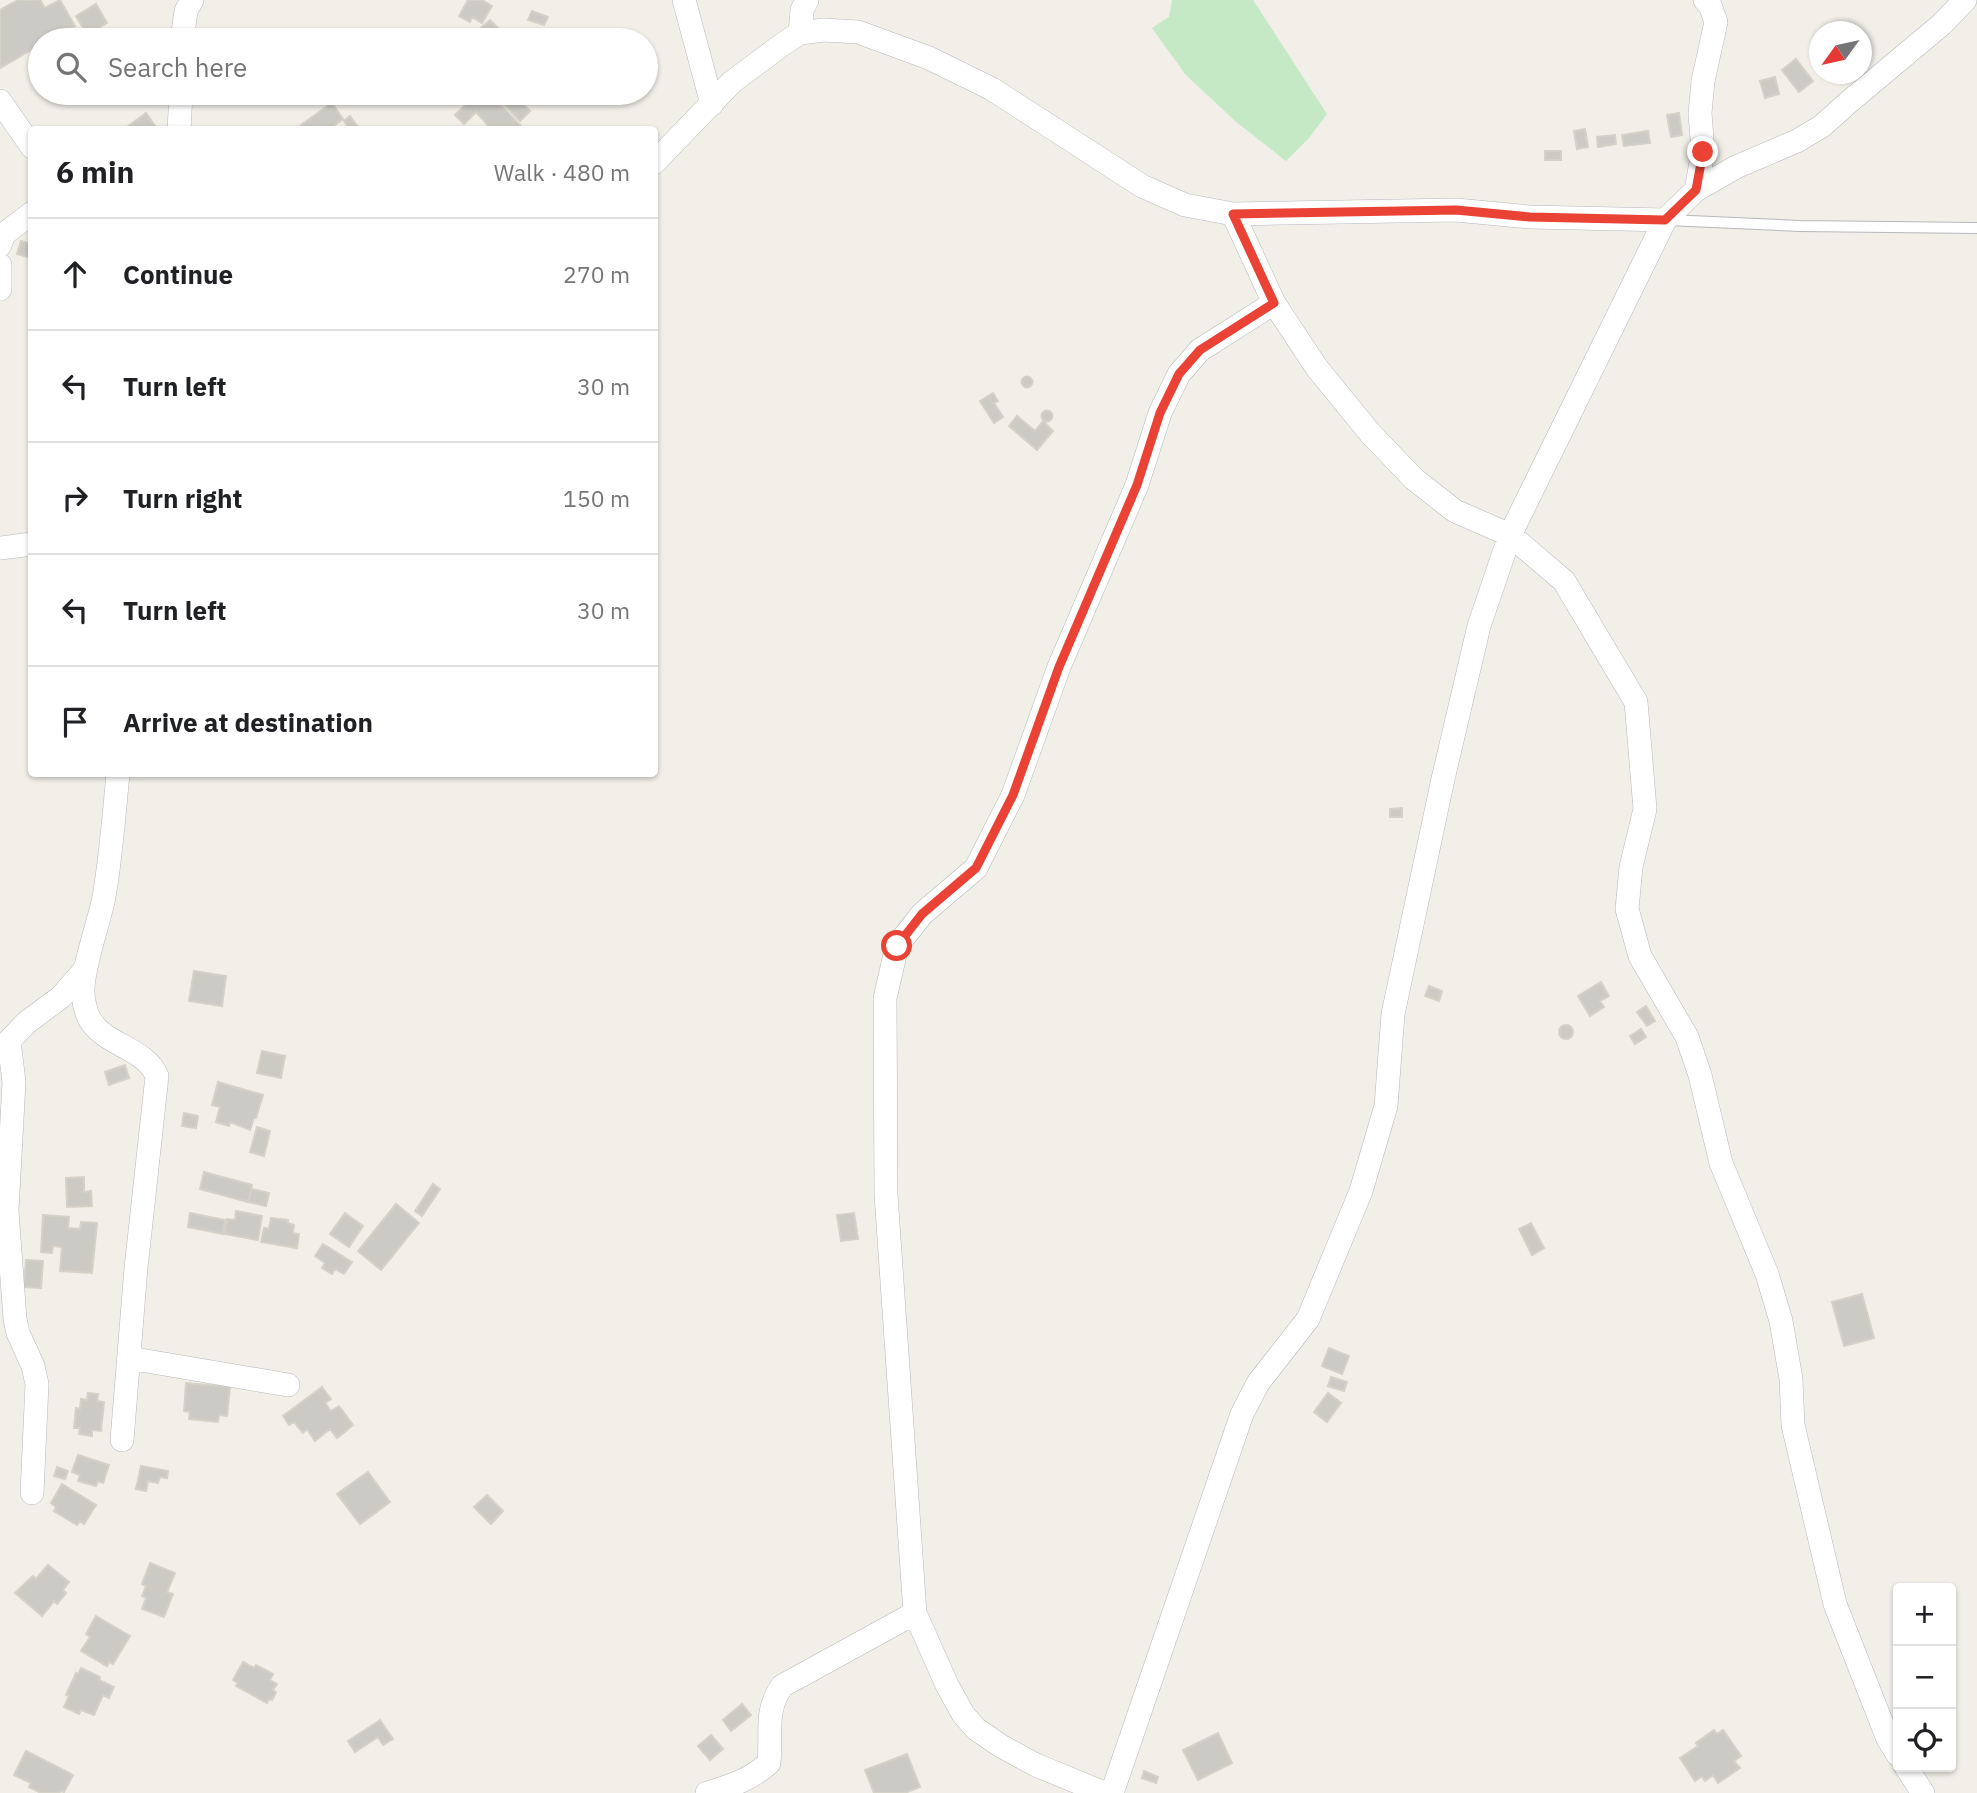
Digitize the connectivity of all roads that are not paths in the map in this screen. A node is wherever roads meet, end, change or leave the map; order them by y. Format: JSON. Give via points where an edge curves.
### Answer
{"nodes":[{"id":1,"x":192,"y":0,"type":"edge"},
{"id":2,"x":684,"y":0,"type":"edge"},
{"id":3,"x":1706,"y":0,"type":"edge"},
{"id":4,"x":1965,"y":0,"type":"edge"},
{"id":5,"x":798,"y":3,"type":"edge"},
{"id":6,"x":184,"y":28,"type":"edge"},
{"id":7,"x":800,"y":33,"type":"junction"},
{"id":8,"x":0,"y":101,"type":"edge"},
{"id":9,"x":712,"y":104,"type":"junction"},
{"id":10,"x":180,"y":105,"type":"edge"},
{"id":11,"x":179,"y":126,"type":"edge"},
{"id":12,"x":28,"y":141,"type":"edge"},
{"id":13,"x":658,"y":159,"type":"edge"},
{"id":14,"x":1696,"y":190,"type":"junction"},
{"id":15,"x":1233,"y":214,"type":"junction"},
{"id":16,"x":28,"y":216,"type":"edge"},
{"id":17,"x":1665,"y":220,"type":"junction"},
{"id":18,"x":1977,"y":228,"type":"edge"},
{"id":19,"x":0,"y":245,"type":"edge"},
{"id":20,"x":0,"y":265,"type":"edge"},
{"id":21,"x":0,"y":289,"type":"edge"},
{"id":22,"x":1274,"y":303,"type":"junction"},
{"id":23,"x":1510,"y":535,"type":"junction"},
{"id":24,"x":28,"y":544,"type":"edge"},
{"id":25,"x":0,"y":548,"type":"edge"},
{"id":26,"x":118,"y":777,"type":"edge"},
{"id":27,"x":87,"y":966,"type":"junction"},
{"id":28,"x":129,"y":1358,"type":"junction"},
{"id":29,"x":288,"y":1385,"type":"dead end"},
{"id":30,"x":122,"y":1440,"type":"dead end"},
{"id":31,"x":32,"y":1493,"type":"dead end"},
{"id":32,"x":915,"y":1613,"type":"junction"},
{"id":33,"x":1893,"y":1747,"type":"edge"},
{"id":34,"x":1909,"y":1772,"type":"edge"},
{"id":35,"x":707,"y":1793,"type":"edge"},
{"id":36,"x":1104,"y":1793,"type":"edge"},
{"id":37,"x":1112,"y":1793,"type":"edge"},
{"id":38,"x":1923,"y":1793,"type":"edge"}],
"edges":[{"from":1,"to":6,"type":"street"},
{"from":2,"to":9,"type":"street"},
{"from":3,"to":14,"type":"street","via":[[1716,22],[1703,80],[1703,152]]},
{"from":4,"to":14,"type":"street","via":[[1822,127]]},
{"from":5,"to":7,"type":"street"},
{"from":7,"to":9,"type":"street","via":[[732,82]]},
{"from":7,"to":15,"type":"street","via":[[858,32],[929,58],[992,89],[1142,186],[1185,205]]},
{"from":8,"to":12,"type":"street"},
{"from":9,"to":13,"type":"street"},
{"from":10,"to":11,"type":"street"},
{"from":14,"to":17,"type":"street"},
{"from":15,"to":17,"type":"street","via":[[1456,210]]},
{"from":15,"to":22,"type":"street"},
{"from":16,"to":19,"type":"street","via":[[4,233]]},
{"from":17,"to":18,"type":"lane"},
{"from":17,"to":23,"type":"street"},
{"from":20,"to":21,"type":"street"},
{"from":22,"to":23,"type":"street","via":[[1317,368],[1415,479],[1455,511]]},
{"from":22,"to":32,"type":"street","via":[[1200,350],[1179,374],[1007,807],[976,868],[922,914],[897,946],[885,998],[886,1195]]},
{"from":23,"to":33,"type":"street","via":[[1564,581],[1636,702],[1645,809],[1631,867],[1627,909],[1640,956],[1687,1037],[1721,1163],[1767,1274],[1785,1344],[1793,1424],[1835,1604]]},
{"from":23,"to":37,"type":"street","via":[[1479,626],[1441,791],[1393,1014],[1386,1106],[1361,1191],[1307,1319],[1258,1383],[1242,1414]]},
{"from":24,"to":25,"type":"street"},
{"from":26,"to":27,"type":"street","via":[[104,894]]},
{"from":27,"to":28,"type":"street","via":[[83,992],[88,1016],[106,1037],[153,1066],[157,1076]]},
{"from":27,"to":31,"type":"street","via":[[61,997],[9,1041],[14,1082],[7,1211],[15,1319],[37,1384]]},
{"from":28,"to":29,"type":"street"},
{"from":28,"to":30,"type":"street"},
{"from":32,"to":35,"type":"street","via":[[782,1686],[773,1699],[769,1720],[769,1763],[755,1776]]},
{"from":32,"to":36,"type":"street","via":[[947,1685],[976,1729],[1036,1765]]},
{"from":34,"to":38,"type":"street"}]}
